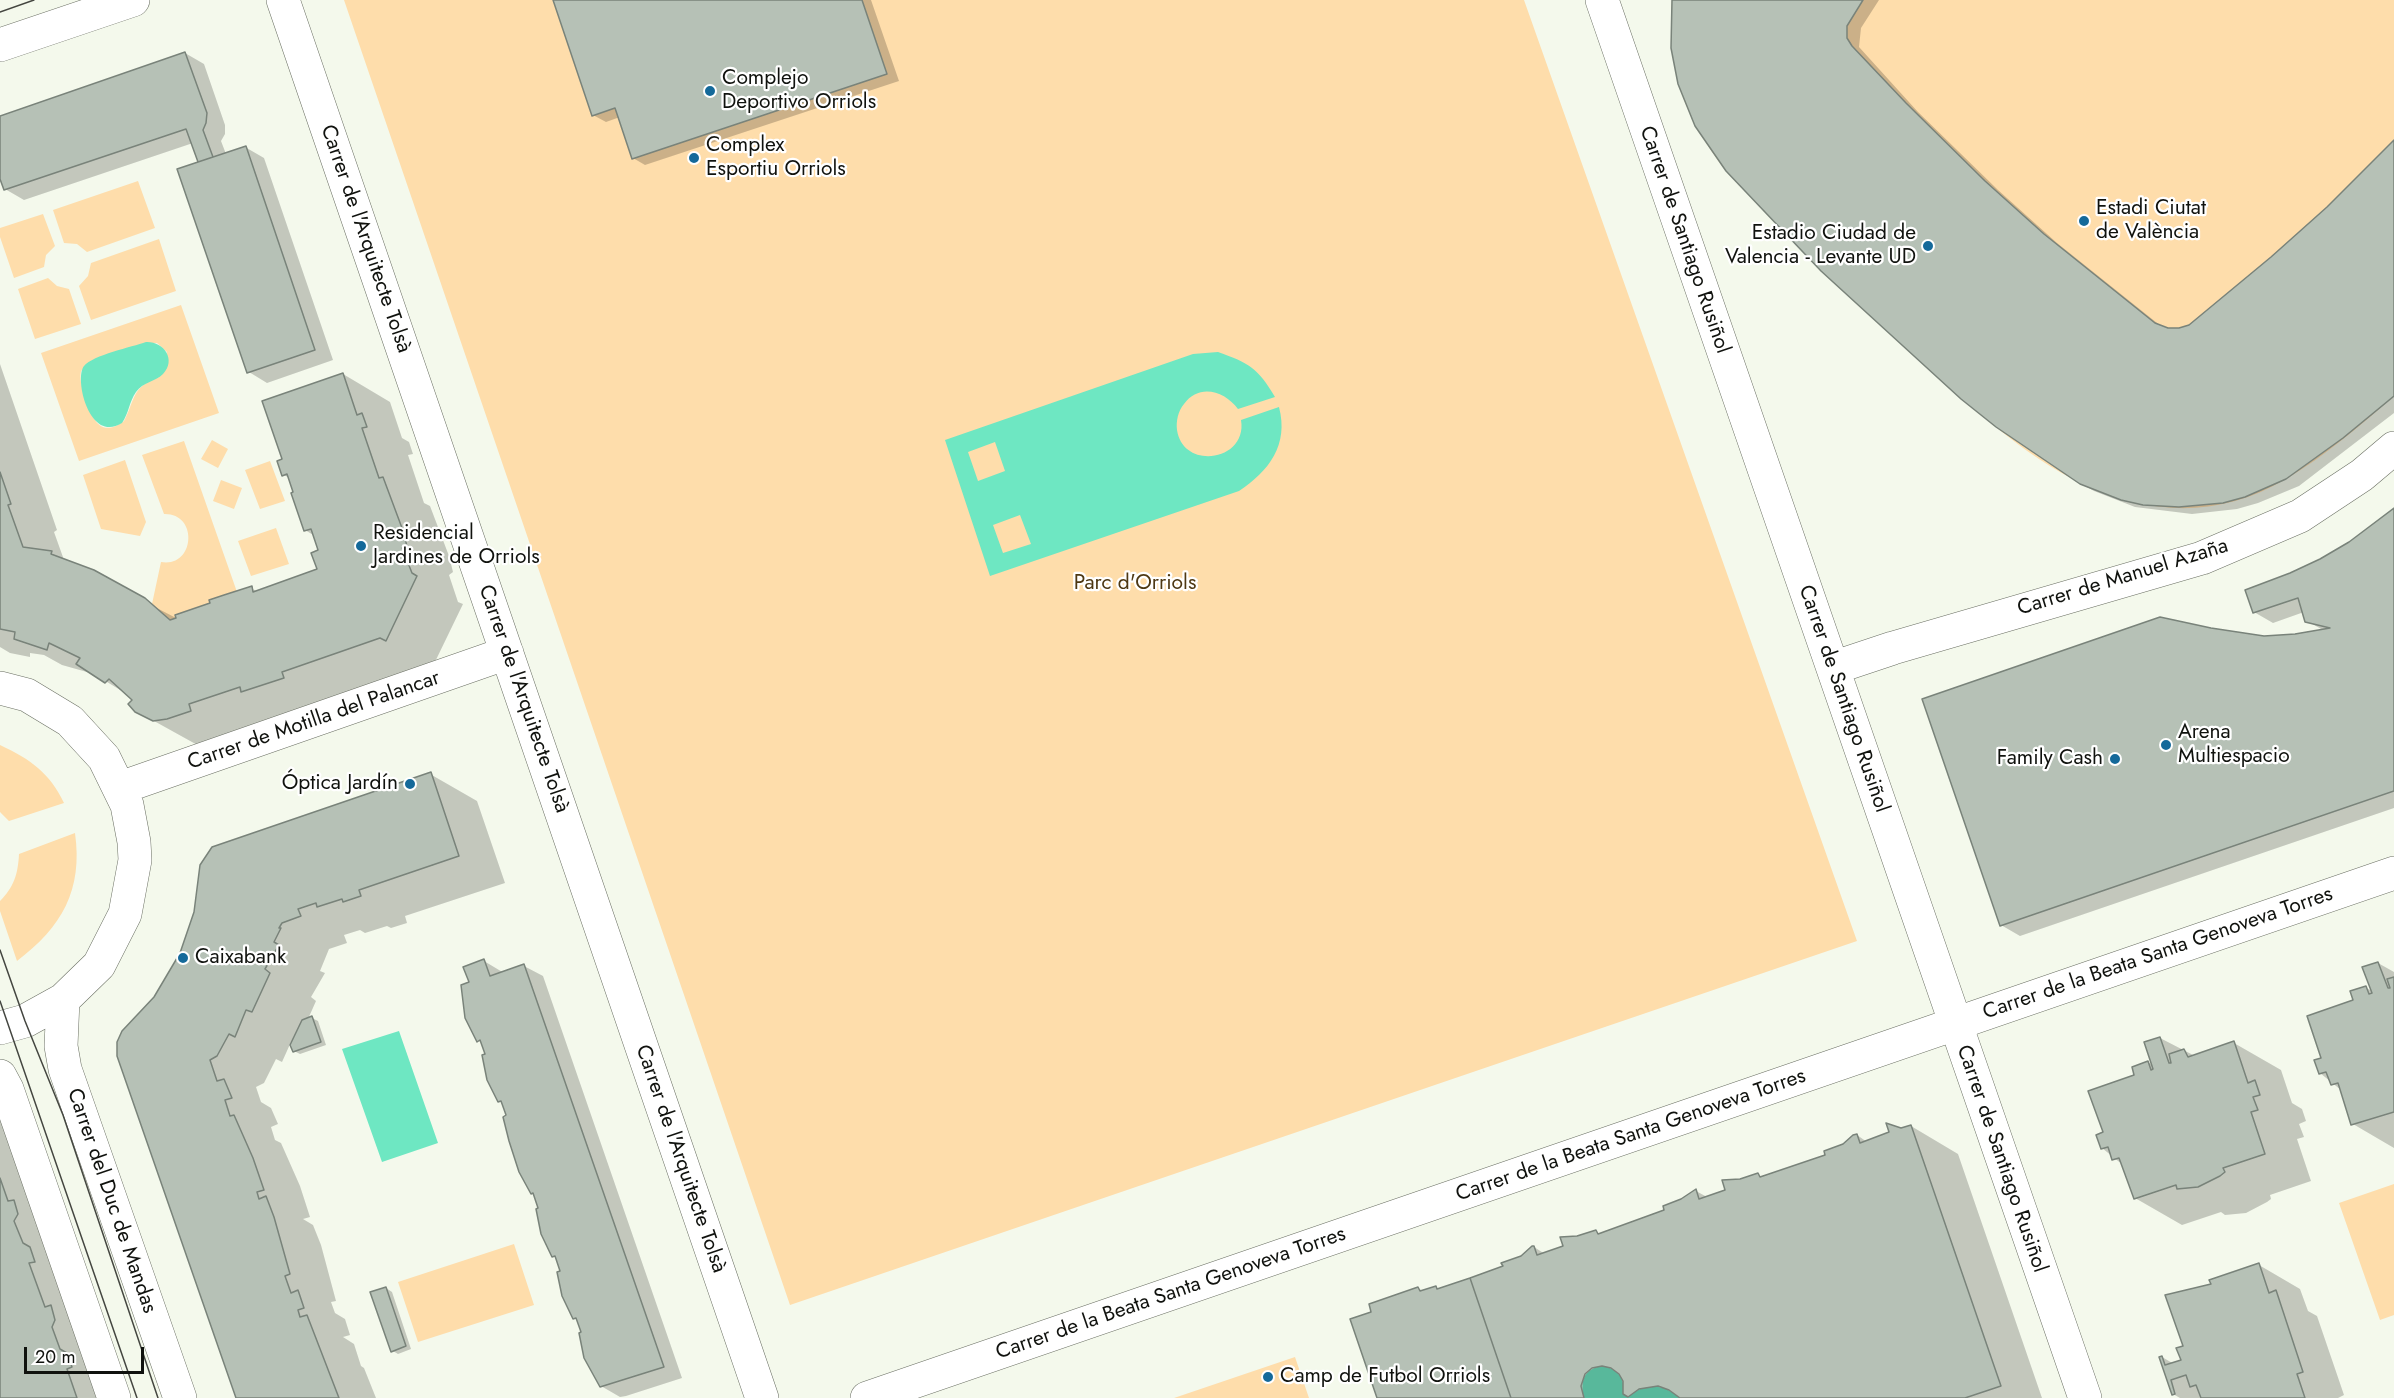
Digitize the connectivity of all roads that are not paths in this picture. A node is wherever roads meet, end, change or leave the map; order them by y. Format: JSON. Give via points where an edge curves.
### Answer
{"nodes":[{"id":1,"x":133,"y":0,"type":"edge"},
{"id":2,"x":283,"y":0,"type":"edge"},
{"id":3,"x":1602,"y":0,"type":"edge"},
{"id":4,"x":0,"y":45,"type":"edge"},
{"id":5,"x":2394,"y":448,"type":"edge"},
{"id":6,"x":507,"y":653,"type":"junction"},
{"id":7,"x":1833,"y":668,"type":"junction"},
{"id":8,"x":0,"y":688,"type":"edge"},
{"id":9,"x":123,"y":796,"type":"junction"},
{"id":10,"x":2394,"y":873,"type":"edge"},
{"id":11,"x":63,"y":1000,"type":"junction"},
{"id":12,"x":1954,"y":1024,"type":"junction"},
{"id":13,"x":0,"y":1028,"type":"edge"},
{"id":14,"x":0,"y":1076,"type":"edge"},
{"id":15,"x":114,"y":1398,"type":"edge"},
{"id":16,"x":180,"y":1398,"type":"edge"},
{"id":17,"x":762,"y":1398,"type":"edge"},
{"id":18,"x":867,"y":1398,"type":"edge"},
{"id":19,"x":2085,"y":1398,"type":"edge"}],
"edges":[{"from":1,"to":4,"type":"street"},
{"from":2,"to":6,"type":"street","name":"Carrer de l'Arquitecte Tolsà"},
{"from":3,"to":7,"type":"street","name":"Carrer de Santiago Rusiñol"},
{"from":5,"to":7,"type":"street","name":"Carrer de Manuel Azaña","via":[[2362,476],[2300,516],[2202,558]]},
{"from":6,"to":9,"type":"street","name":"Carrer de Motilla del Palancar"},
{"from":6,"to":17,"type":"street","name":"Carrer de l'Arquitecte Tolsà"},
{"from":7,"to":12,"type":"street","name":"Carrer de Santiago Rusiñol"},
{"from":8,"to":9,"type":"street","via":[[27,695],[70,722],[104,758]]},
{"from":9,"to":11,"type":"street","via":[[135,860],[125,914],[99,965]]},
{"from":10,"to":12,"type":"street","name":"Carrer de la Beata Santa Genoveva Torres"},
{"from":11,"to":13,"type":"street","via":[[25,1021]]},
{"from":11,"to":16,"type":"street","name":"Carrer del Duc de Mandas","via":[[61,1046],[65,1069]]},
{"from":12,"to":18,"type":"street","name":"Carrer de la Beata Santa Genoveva Torres"},
{"from":12,"to":19,"type":"street","name":"Carrer de Santiago Rusiñol"},
{"from":14,"to":15,"type":"street","via":[[8,1089]]}]}
